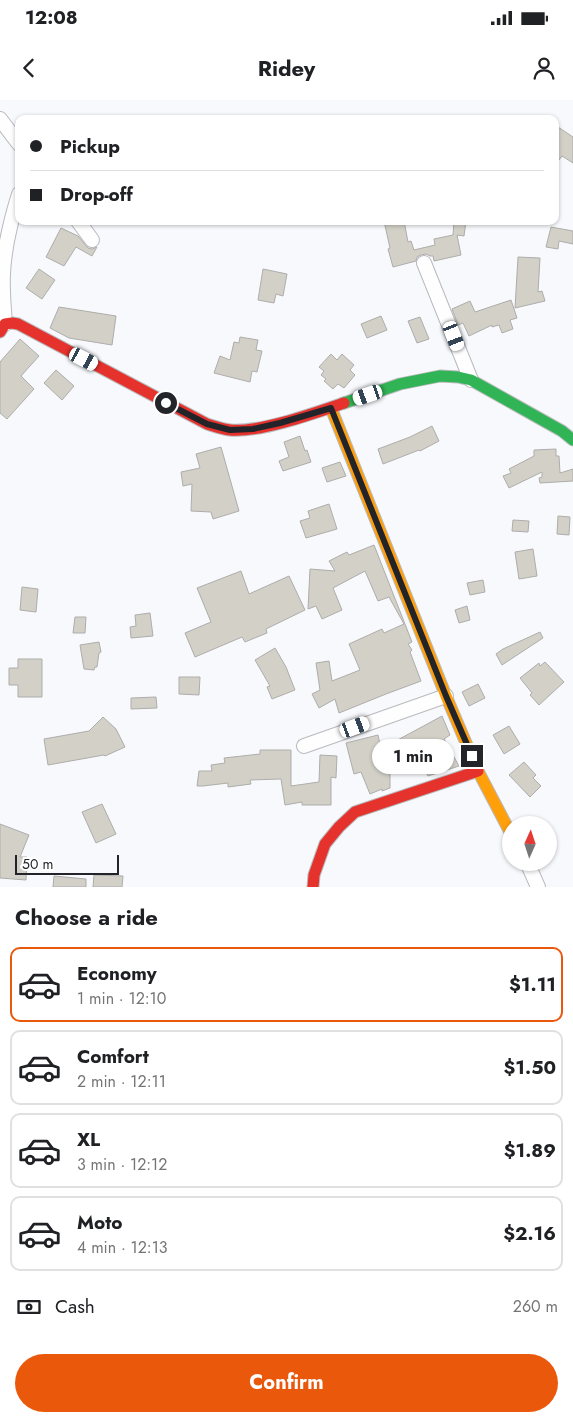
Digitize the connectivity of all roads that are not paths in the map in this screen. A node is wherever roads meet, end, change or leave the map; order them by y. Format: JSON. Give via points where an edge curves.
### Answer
{"nodes":[{"id":1,"x":0,"y":119,"type":"edge"},
{"id":2,"x":15,"y":139,"type":"edge"},
{"id":3,"x":15,"y":210,"type":"edge"},
{"id":4,"x":81,"y":225,"type":"edge"},
{"id":5,"x":92,"y":240,"type":"dead end"},
{"id":6,"x":424,"y":263,"type":"dead end"},
{"id":7,"x":3,"y":328,"type":"edge"},
{"id":8,"x":471,"y":380,"type":"junction"},
{"id":9,"x":331,"y":408,"type":"junction"},
{"id":10,"x":573,"y":440,"type":"edge"},
{"id":11,"x":446,"y":696,"type":"junction"},
{"id":12,"x":304,"y":746,"type":"dead end"},
{"id":13,"x":478,"y":771,"type":"junction"},
{"id":14,"x":502,"y":817,"type":"edge"},
{"id":15,"x":531,"y":871,"type":"edge"},
{"id":16,"x":313,"y":887,"type":"edge"},
{"id":17,"x":538,"y":887,"type":"edge"}],
"edges":[{"from":1,"to":2,"type":"street"},
{"from":3,"to":7,"type":"street","via":[[3,273]]},
{"from":4,"to":5,"type":"street"},
{"from":6,"to":8,"type":"street"},
{"from":7,"to":9,"type":"street","via":[[12,323],[18,324],[207,424],[230,430],[253,429]]},
{"from":8,"to":9,"type":"street","via":[[440,376],[400,384]]},
{"from":8,"to":10,"type":"street"},
{"from":9,"to":11,"type":"street"},
{"from":11,"to":12,"type":"street"},
{"from":11,"to":13,"type":"street"},
{"from":13,"to":14,"type":"street"},
{"from":13,"to":16,"type":"street","via":[[355,812],[325,844],[314,874]]},
{"from":15,"to":17,"type":"street"}]}
